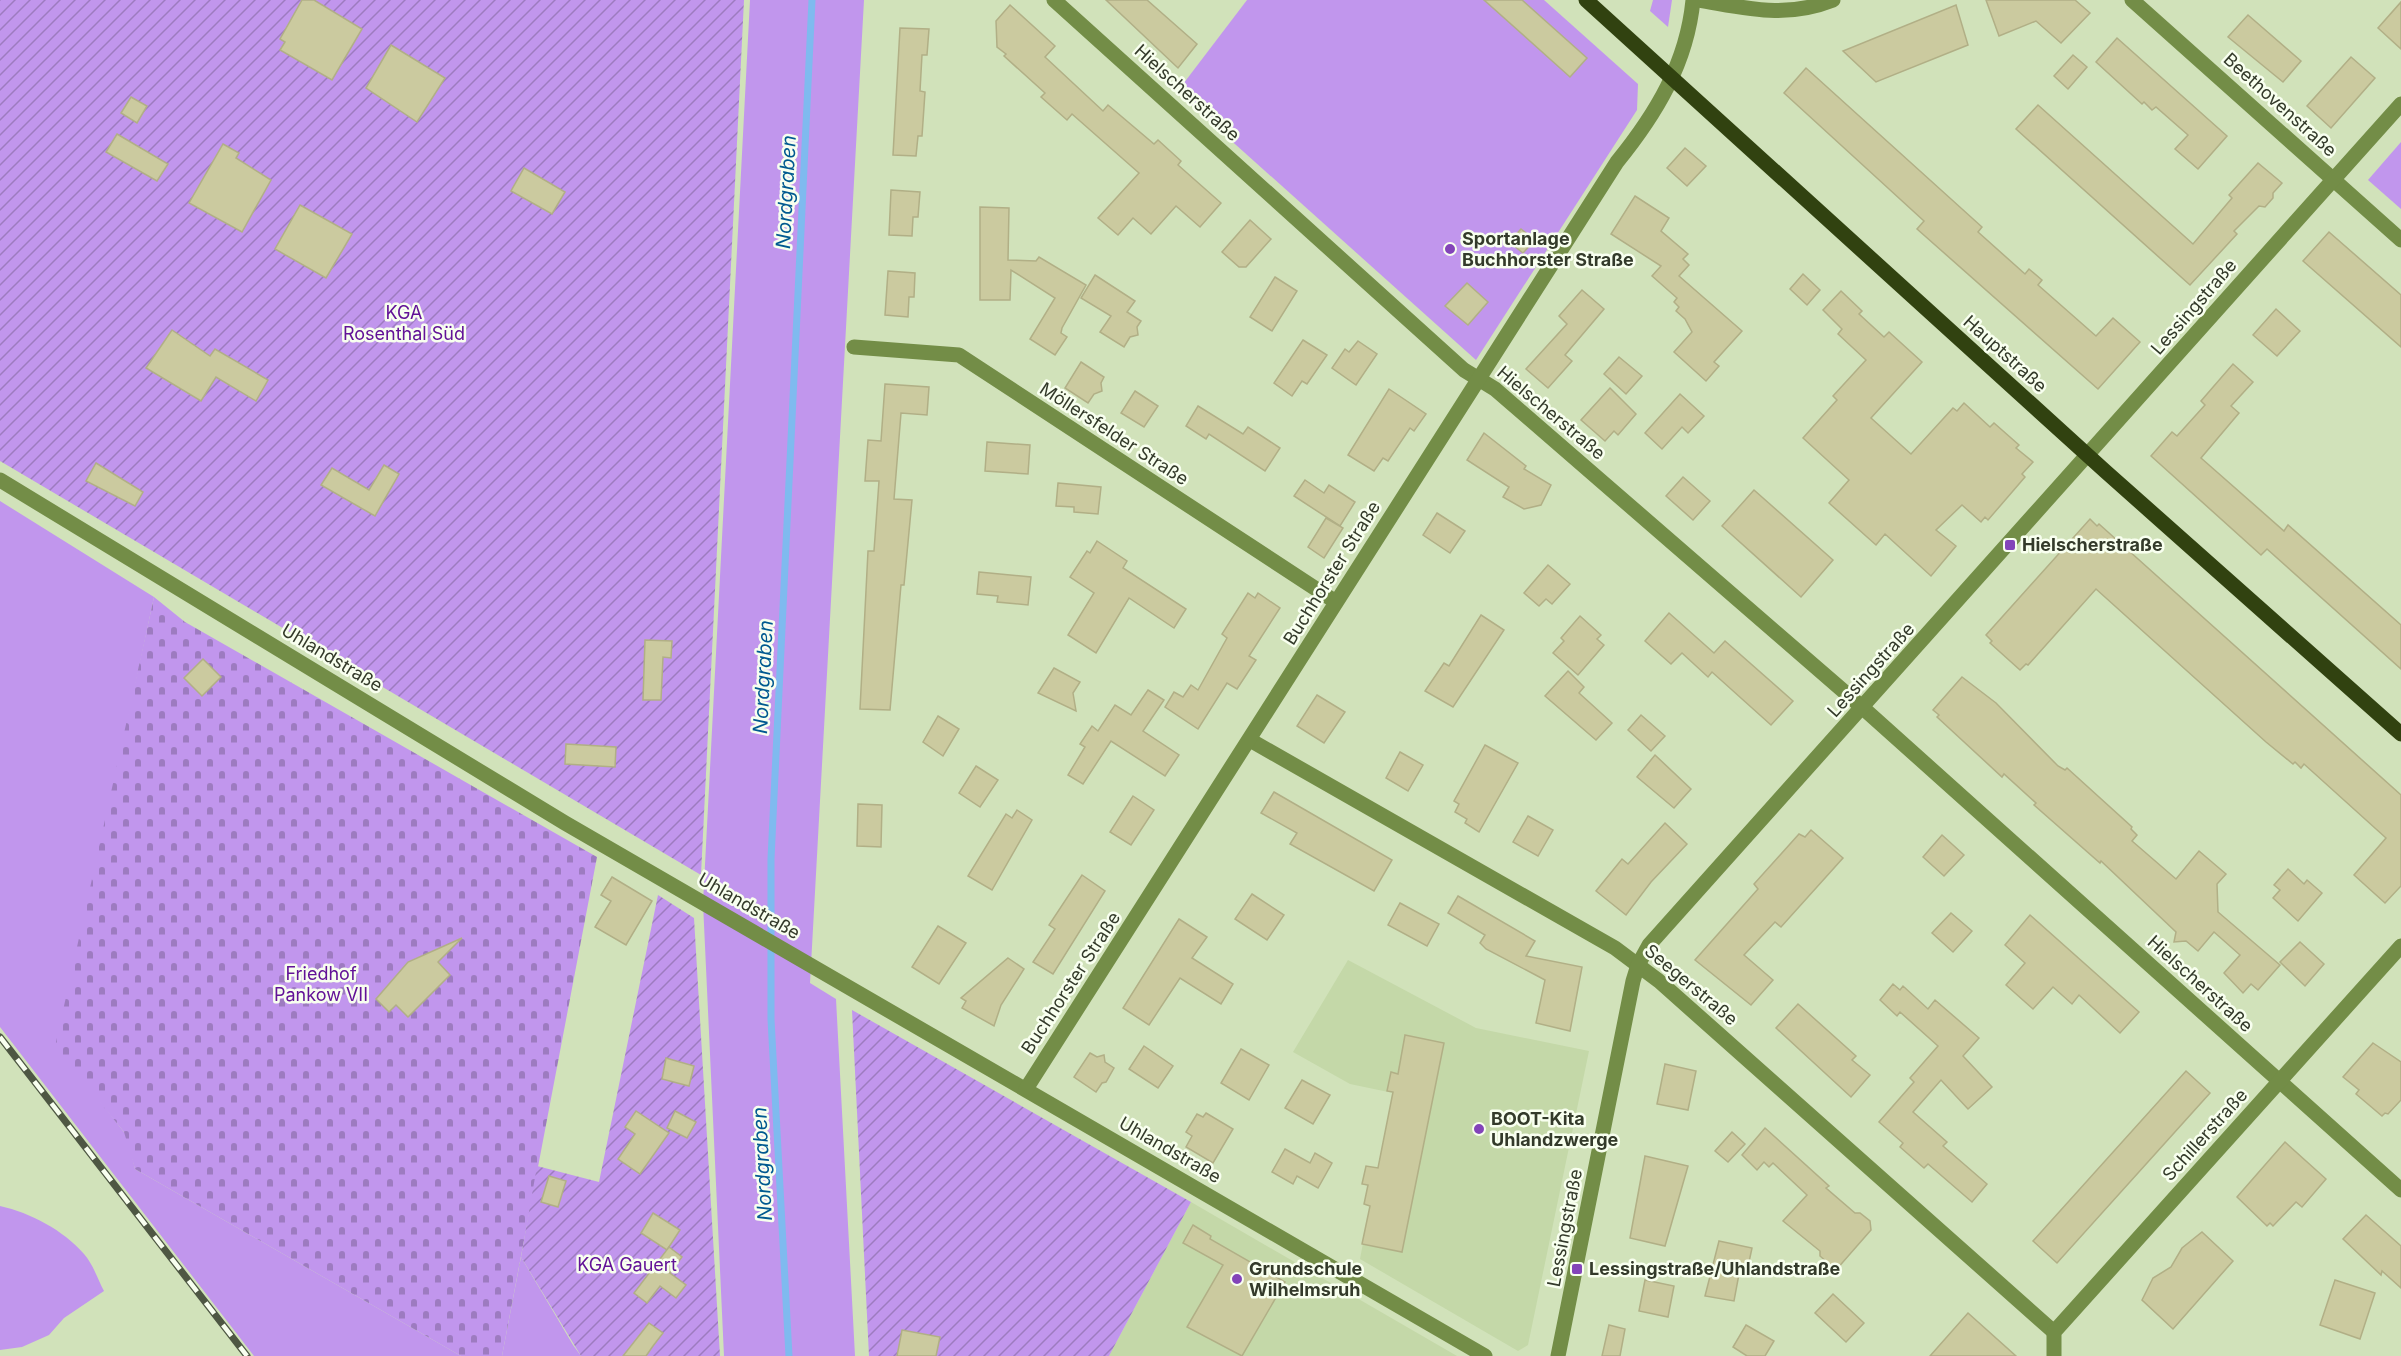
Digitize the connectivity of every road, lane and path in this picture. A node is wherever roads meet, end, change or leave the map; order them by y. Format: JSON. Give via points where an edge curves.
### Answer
{"nodes":[{"id":1,"x":1054,"y":0,"type":"edge"},
{"id":2,"x":1586,"y":0,"type":"edge"},
{"id":3,"x":1693,"y":0,"type":"edge"},
{"id":4,"x":1698,"y":0,"type":"edge"},
{"id":5,"x":1833,"y":0,"type":"edge"},
{"id":6,"x":2132,"y":0,"type":"edge"},
{"id":7,"x":1673,"y":80,"type":"junction"},
{"id":8,"x":2401,"y":105,"type":"edge"},
{"id":9,"x":2334,"y":180,"type":"junction"},
{"id":10,"x":2401,"y":240,"type":"edge"},
{"id":11,"x":854,"y":347,"type":"dead end"},
{"id":12,"x":1480,"y":380,"type":"junction"},
{"id":13,"x":2090,"y":457,"type":"junction"},
{"id":14,"x":0,"y":480,"type":"edge"},
{"id":15,"x":1336,"y":602,"type":"junction"},
{"id":16,"x":1863,"y":708,"type":"junction"},
{"id":17,"x":2401,"y":734,"type":"edge"},
{"id":18,"x":1250,"y":740,"type":"junction"},
{"id":19,"x":2401,"y":946,"type":"edge"},
{"id":20,"x":1638,"y":965,"type":"junction"},
{"id":21,"x":2279,"y":1081,"type":"junction"},
{"id":22,"x":1026,"y":1089,"type":"junction"},
{"id":23,"x":2401,"y":1190,"type":"edge"},
{"id":24,"x":2054,"y":1332,"type":"junction"},
{"id":25,"x":1485,"y":1356,"type":"edge"},
{"id":26,"x":1558,"y":1356,"type":"edge"},
{"id":27,"x":2054,"y":1356,"type":"edge"}],
"edges":[{"from":1,"to":12,"type":"street","name":"Hielscherstraße","via":[[1464,370]]},
{"from":2,"to":7,"type":"main road","name":"Hauptstraße"},
{"from":3,"to":7,"type":"street","name":"Buchhorster Straße","via":[[1691,25]]},
{"from":4,"to":5,"type":"street","via":[[1783,11],[1810,9]]},
{"from":6,"to":9,"type":"street","name":"Beethovenstraße"},
{"from":7,"to":12,"type":"street","name":"Buchhorster Straße"},
{"from":7,"to":13,"type":"main road","name":"Hauptstraße"},
{"from":8,"to":9,"type":"street","name":"Lessingstraße"},
{"from":9,"to":10,"type":"street","name":"Beethovenstraße"},
{"from":9,"to":13,"type":"street","name":"Lessingstraße"},
{"from":11,"to":15,"type":"street","name":"Möllersfelder Straße","via":[[959,356]]},
{"from":12,"to":15,"type":"street","name":"Buchhorster Straße"},
{"from":12,"to":16,"type":"street","name":"Hielscherstraße"},
{"from":13,"to":16,"type":"street","name":"Lessingstraße"},
{"from":13,"to":17,"type":"main road","name":"Hauptstraße"},
{"from":14,"to":22,"type":"street","name":"Uhlandstraße","via":[[565,824]]},
{"from":15,"to":18,"type":"street","name":"Buchhorster Straße"},
{"from":16,"to":20,"type":"street","name":"Lessingstraße","via":[[1649,945]]},
{"from":16,"to":21,"type":"street","name":"Hielscherstraße"},
{"from":18,"to":20,"type":"street","name":"Seegerstraße","via":[[1615,948]]},
{"from":18,"to":22,"type":"street","name":"Buchhorster Straße"},
{"from":19,"to":21,"type":"street","name":"Schillerstraße"},
{"from":20,"to":24,"type":"street","name":"Seegerstraße"},
{"from":20,"to":26,"type":"street","name":"Lessingstraße"},
{"from":21,"to":23,"type":"street","name":"Hielscherstraße"},
{"from":21,"to":24,"type":"street","name":"Schillerstraße"},
{"from":22,"to":25,"type":"street","name":"Uhlandstraße"},
{"from":24,"to":27,"type":"street"}]}
